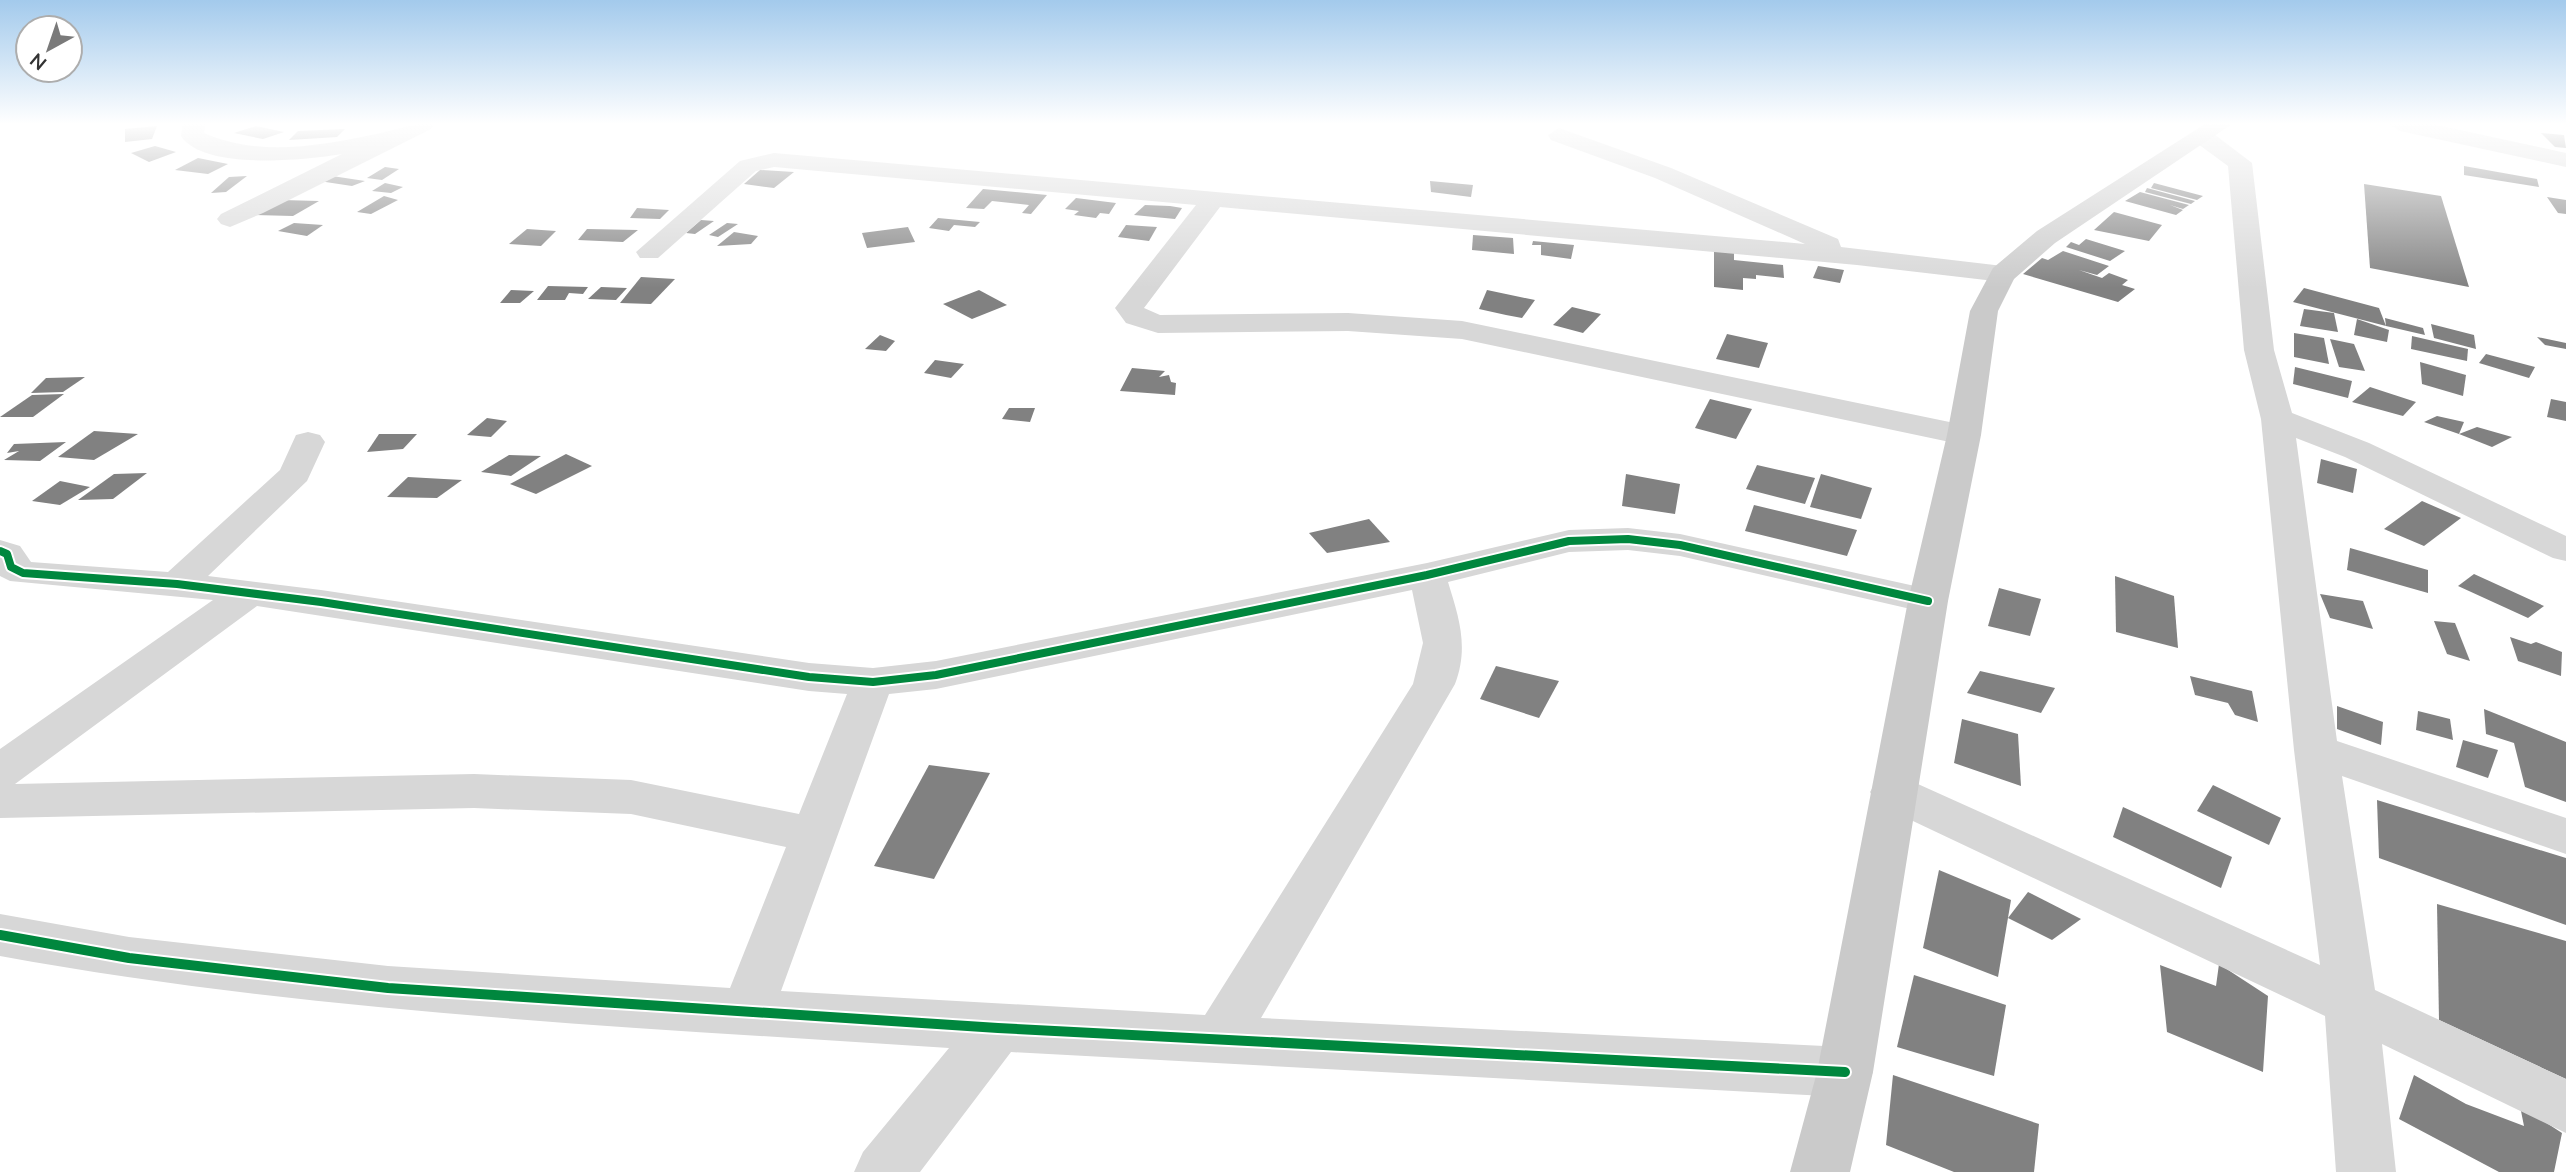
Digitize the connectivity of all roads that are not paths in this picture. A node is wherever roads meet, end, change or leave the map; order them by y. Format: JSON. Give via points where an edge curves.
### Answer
{"nodes":[{"id":1,"x":312,"y":179,"type":"edge"},
{"id":2,"x":733,"y":179,"type":"edge"},
{"id":3,"x":974,"y":179,"type":"edge"},
{"id":4,"x":1676,"y":179,"type":"edge"},
{"id":5,"x":2136,"y":179,"type":"edge"},
{"id":6,"x":2242,"y":179,"type":"edge"},
{"id":7,"x":1212,"y":201,"type":"junction"},
{"id":8,"x":230,"y":219,"type":"dead end"},
{"id":9,"x":649,"y":252,"type":"dead end"},
{"id":10,"x":1857,"y":257,"type":"junction"},
{"id":11,"x":2003,"y":274,"type":"junction"},
{"id":12,"x":2277,"y":419,"type":"junction"},
{"id":13,"x":1964,"y":435,"type":"junction"},
{"id":14,"x":308,"y":442,"type":"dead end"},
{"id":15,"x":2566,"y":550,"type":"edge"},
{"id":16,"x":0,"y":551,"type":"edge"},
{"id":17,"x":1427,"y":575,"type":"junction"},
{"id":18,"x":177,"y":584,"type":"junction"},
{"id":19,"x":250,"y":593,"type":"junction"},
{"id":20,"x":1927,"y":601,"type":"junction"},
{"id":21,"x":873,"y":682,"type":"junction"},
{"id":22,"x":2316,"y":750,"type":"junction"},
{"id":23,"x":0,"y":772,"type":"edge"},
{"id":24,"x":1893,"y":792,"type":"junction"},
{"id":25,"x":0,"y":801,"type":"edge"},
{"id":26,"x":815,"y":835,"type":"junction"},
{"id":27,"x":2566,"y":836,"type":"edge"},
{"id":28,"x":0,"y":935,"type":"edge"},
{"id":29,"x":2351,"y":1003,"type":"junction"},
{"id":30,"x":747,"y":1011,"type":"junction"},
{"id":31,"x":998,"y":1028,"type":"junction"},
{"id":32,"x":1221,"y":1037,"type":"junction"},
{"id":33,"x":1845,"y":1072,"type":"junction"},
{"id":34,"x":2566,"y":1107,"type":"edge"},
{"id":35,"x":884,"y":1172,"type":"edge"},
{"id":36,"x":1820,"y":1172,"type":"edge"},
{"id":37,"x":2365,"y":1172,"type":"edge"}],
"edges":[{"from":1,"to":8,"type":"street"},
{"from":2,"to":9,"type":"street"},
{"from":3,"to":7,"type":"street"},
{"from":4,"to":10,"type":"street"},
{"from":5,"to":11,"type":"main road","via":[[2046,237]]},
{"from":6,"to":12,"type":"street","via":[[2259,350]]},
{"from":7,"to":10,"type":"street"},
{"from":7,"to":13,"type":"street","via":[[1129,308],[1136,317],[1158,324],[1343,320],[1462,330]]},
{"from":10,"to":11,"type":"street"},
{"from":11,"to":13,"type":"main road","via":[[1984,311]]},
{"from":12,"to":15,"type":"street","via":[[2381,461]]},
{"from":12,"to":22,"type":"street"},
{"from":13,"to":20,"type":"main road"},
{"from":14,"to":18,"type":"street","via":[[295,474]]},
{"from":16,"to":18,"type":"street","via":[[7,554],[11,567],[23,573]]},
{"from":17,"to":20,"type":"street","via":[[1569,541],[1629,538],[1680,545]]},
{"from":17,"to":21,"type":"street","via":[[936,675]]},
{"from":17,"to":32,"type":"street","via":[[1445,661]]},
{"from":18,"to":19,"type":"street"},
{"from":19,"to":21,"type":"street","via":[[702,663]]},
{"from":19,"to":23,"type":"street"},
{"from":20,"to":24,"type":"main road"},
{"from":21,"to":26,"type":"street"},
{"from":22,"to":27,"type":"street"},
{"from":22,"to":29,"type":"street"},
{"from":24,"to":29,"type":"street"},
{"from":24,"to":33,"type":"main road"},
{"from":25,"to":26,"type":"street","via":[[474,791],[631,797]]},
{"from":26,"to":30,"type":"street"},
{"from":28,"to":30,"type":"street","via":[[129,958],[388,988]]},
{"from":29,"to":34,"type":"street"},
{"from":29,"to":37,"type":"street"},
{"from":30,"to":31,"type":"street"},
{"from":31,"to":32,"type":"street"},
{"from":31,"to":35,"type":"street"},
{"from":32,"to":33,"type":"street"},
{"from":33,"to":36,"type":"main road"}]}
